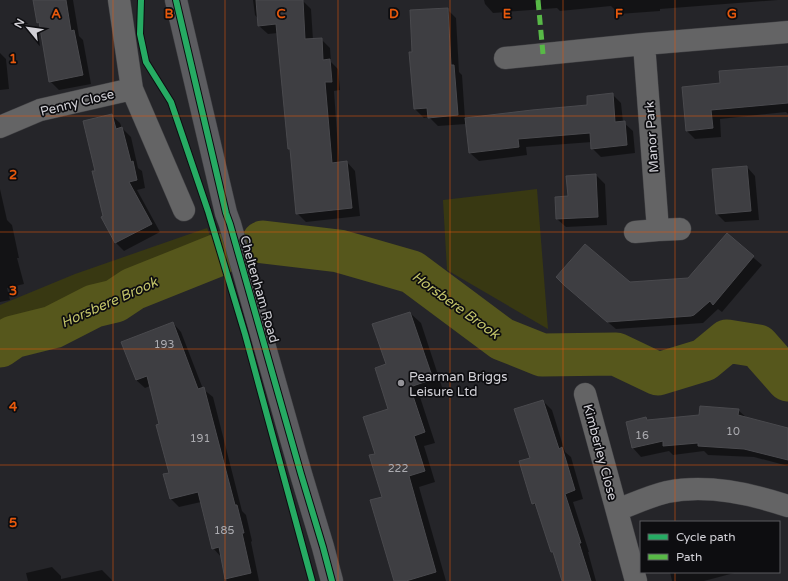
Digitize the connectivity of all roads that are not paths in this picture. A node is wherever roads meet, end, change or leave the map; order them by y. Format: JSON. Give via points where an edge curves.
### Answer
{"nodes":[{"id":1,"x":118,"y":0,"type":"edge"},
{"id":2,"x":176,"y":0,"type":"edge"},
{"id":3,"x":788,"y":32,"type":"edge"},
{"id":4,"x":644,"y":44,"type":"junction"},
{"id":5,"x":505,"y":58,"type":"dead end"},
{"id":6,"x":132,"y":89,"type":"junction"},
{"id":7,"x":0,"y":127,"type":"edge"},
{"id":8,"x":184,"y":210,"type":"dead end"},
{"id":9,"x":680,"y":229,"type":"dead end"},
{"id":10,"x":658,"y":230,"type":"junction"},
{"id":11,"x":635,"y":232,"type":"dead end"},
{"id":12,"x":585,"y":394,"type":"dead end"},
{"id":13,"x":788,"y":506,"type":"edge"},
{"id":14,"x":617,"y":510,"type":"junction"},
{"id":15,"x":332,"y":581,"type":"edge"},
{"id":16,"x":636,"y":581,"type":"edge"}],
"edges":[{"from":1,"to":6,"type":"street","name":"Penny Close"},
{"from":2,"to":15,"type":"main road","name":"Cheltenham Road","via":[[226,213]]},
{"from":3,"to":4,"type":"street"},
{"from":4,"to":5,"type":"street"},
{"from":4,"to":10,"type":"street","name":"Manor Park"},
{"from":6,"to":7,"type":"street","name":"Penny Close","via":[[40,110]]},
{"from":6,"to":8,"type":"street","name":"Penny Close"},
{"from":9,"to":10,"type":"street"},
{"from":10,"to":11,"type":"street"},
{"from":12,"to":14,"type":"street","name":"Kimberley Close"},
{"from":13,"to":14,"type":"street","name":"Kimberley Close","via":[[744,493],[702,488],[666,492]]},
{"from":14,"to":16,"type":"street","name":"Kimberley Close"}]}
